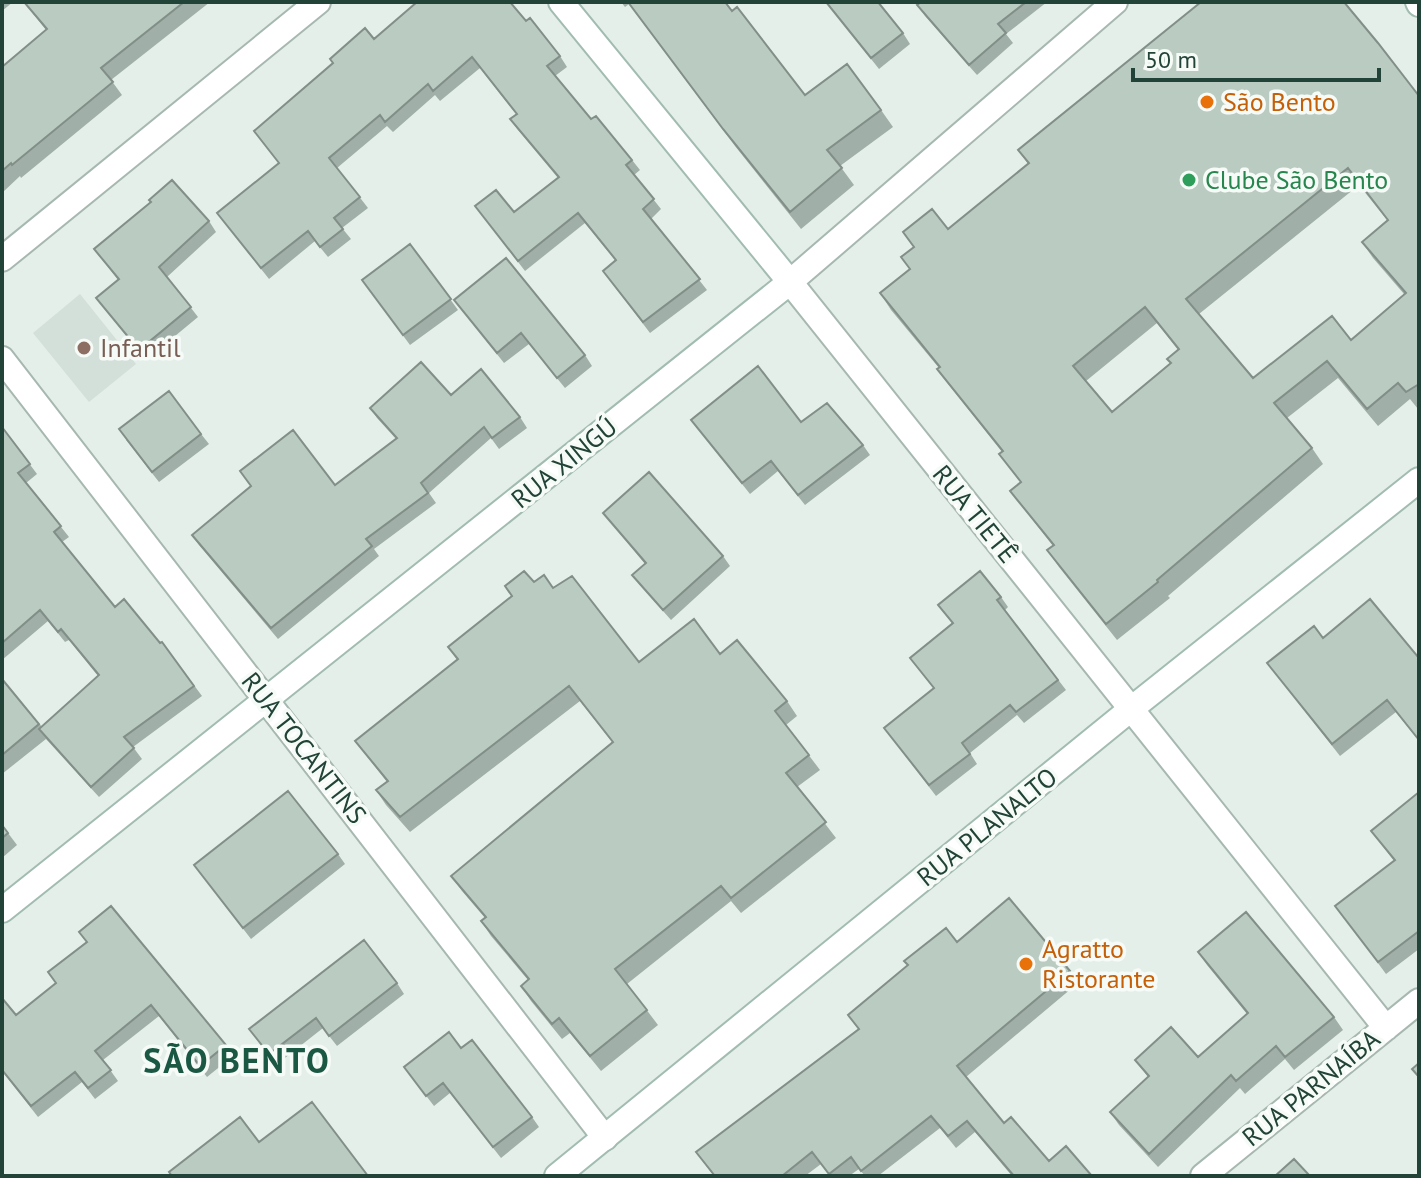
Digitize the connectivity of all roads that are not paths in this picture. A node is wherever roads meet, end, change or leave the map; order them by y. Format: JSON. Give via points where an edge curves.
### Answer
{"nodes":[{"id":1,"x":318,"y":2,"type":"edge"},
{"id":2,"x":561,"y":2,"type":"edge"},
{"id":3,"x":1115,"y":2,"type":"edge"},
{"id":4,"x":2,"y":259,"type":"edge"},
{"id":5,"x":790,"y":282,"type":"junction"},
{"id":6,"x":2,"y":359,"type":"edge"},
{"id":7,"x":1419,"y":480,"type":"edge"},
{"id":8,"x":268,"y":701,"type":"junction"},
{"id":9,"x":1131,"y":709,"type":"junction"},
{"id":10,"x":2,"y":910,"type":"edge"},
{"id":11,"x":1419,"y":1001,"type":"edge"},
{"id":12,"x":1386,"y":1028,"type":"junction"},
{"id":13,"x":605,"y":1138,"type":"junction"},
{"id":14,"x":557,"y":1176,"type":"edge"},
{"id":15,"x":1203,"y":1176,"type":"edge"}],
"edges":[{"from":1,"to":4,"type":"street"},
{"from":2,"to":5,"type":"street","name":"RUA TIETÊ"},
{"from":3,"to":5,"type":"street","name":"RUA XINGÚ"},
{"from":5,"to":8,"type":"street","name":"RUA XINGÚ"},
{"from":5,"to":9,"type":"street","name":"RUA TIETÊ"},
{"from":6,"to":8,"type":"street","name":"RUA TOCANTINS"},
{"from":7,"to":9,"type":"street","name":"RUA PLANALTO"},
{"from":8,"to":10,"type":"street","name":"RUA XINGÚ"},
{"from":8,"to":13,"type":"street","name":"RUA TOCANTINS"},
{"from":9,"to":12,"type":"street","name":"RUA TIETÊ"},
{"from":9,"to":13,"type":"street","name":"RUA PLANALTO"},
{"from":11,"to":12,"type":"street","name":"RUA PARNAÍBA"},
{"from":12,"to":15,"type":"street","name":"RUA PARNAÍBA"},
{"from":13,"to":14,"type":"street","name":"RUA PLANALTO"}]}
